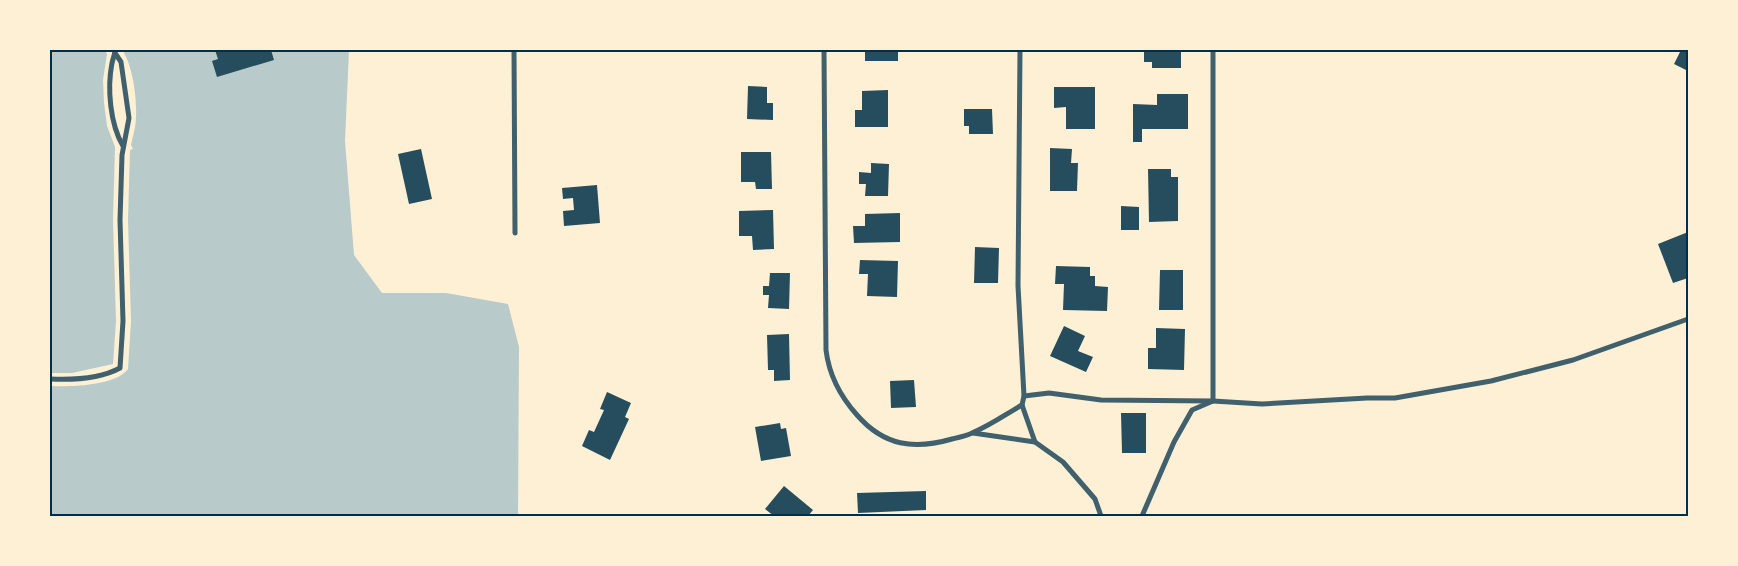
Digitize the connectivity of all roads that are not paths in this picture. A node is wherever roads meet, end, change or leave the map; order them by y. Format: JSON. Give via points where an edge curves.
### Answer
{"nodes":[{"id":1,"x":514,"y":50,"type":"edge"},
{"id":2,"x":824,"y":50,"type":"edge"},
{"id":3,"x":1020,"y":50,"type":"edge"},
{"id":4,"x":1213,"y":50,"type":"edge"},
{"id":5,"x":115,"y":52,"type":"edge"},
{"id":6,"x":123,"y":146,"type":"junction"},
{"id":7,"x":515,"y":233,"type":"dead end"},
{"id":8,"x":1689,"y":319,"type":"edge"},
{"id":9,"x":50,"y":380,"type":"edge"},
{"id":10,"x":1024,"y":396,"type":"junction"},
{"id":11,"x":1213,"y":400,"type":"junction"},
{"id":12,"x":1022,"y":405,"type":"junction"},
{"id":13,"x":973,"y":433,"type":"junction"},
{"id":14,"x":1035,"y":442,"type":"junction"},
{"id":15,"x":1101,"y":516,"type":"edge"},
{"id":16,"x":1142,"y":516,"type":"edge"}],
"edges":[{"from":1,"to":7,"type":"street"},
{"from":2,"to":13,"type":"street","via":[[828,365],[842,399],[866,426],[889,439],[906,445],[931,445]]},
{"from":3,"to":10,"type":"street","via":[[1018,286]]},
{"from":4,"to":11,"type":"street"},
{"from":5,"to":6,"type":"street","via":[[121,62],[129,118]]},
{"from":5,"to":6,"type":"street","via":[[111,102]]},
{"from":6,"to":9,"type":"street","via":[[120,368],[73,380]]},
{"from":8,"to":11,"type":"street","via":[[1574,360],[1491,381],[1395,398],[1262,404]]},
{"from":10,"to":11,"type":"street","via":[[1049,393],[1101,400]]},
{"from":10,"to":12,"type":"street"},
{"from":11,"to":16,"type":"street","via":[[1192,410]]},
{"from":12,"to":13,"type":"street"},
{"from":12,"to":14,"type":"street"},
{"from":13,"to":14,"type":"street"},
{"from":14,"to":15,"type":"street","via":[[1063,462],[1095,499]]}]}
